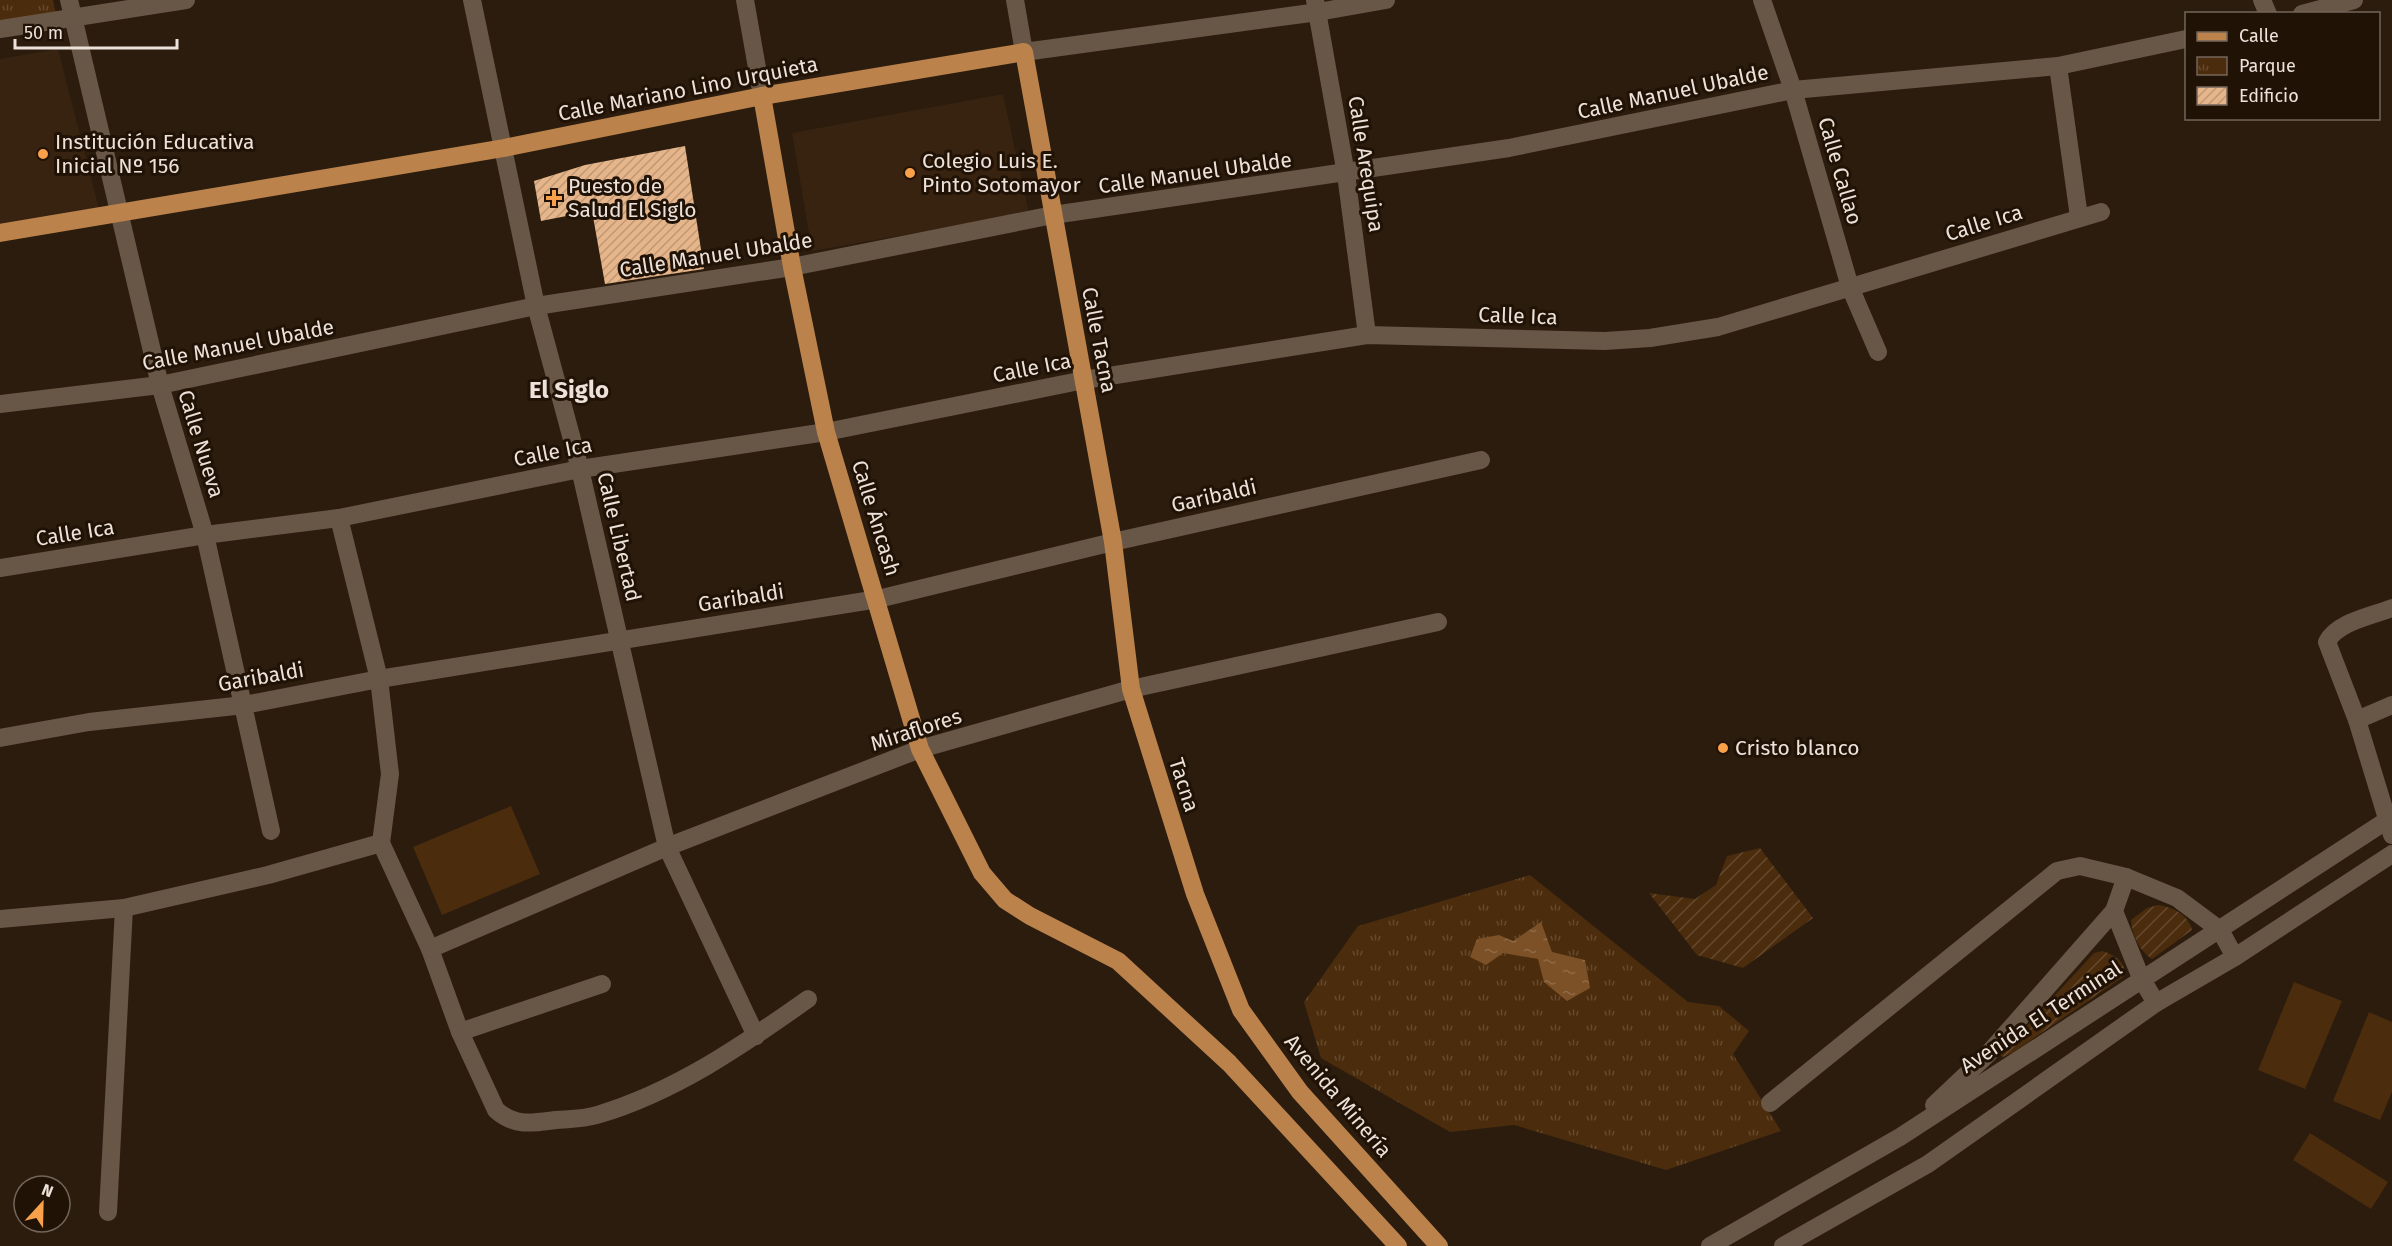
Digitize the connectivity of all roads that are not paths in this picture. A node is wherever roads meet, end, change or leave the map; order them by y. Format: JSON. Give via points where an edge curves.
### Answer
{"nodes":[{"id":1,"x":186,"y":0,"type":"edge"},
{"id":2,"x":472,"y":0,"type":"edge"},
{"id":3,"x":745,"y":0,"type":"edge"},
{"id":4,"x":1015,"y":0,"type":"edge"},
{"id":5,"x":1386,"y":0,"type":"edge"},
{"id":6,"x":1762,"y":0,"type":"edge"},
{"id":7,"x":2354,"y":0,"type":"edge"},
{"id":8,"x":1316,"y":6,"type":"edge"},
{"id":9,"x":71,"y":8,"type":"edge"},
{"id":10,"x":2309,"y":12,"type":"edge"},
{"id":11,"x":0,"y":29,"type":"edge"},
{"id":12,"x":2185,"y":39,"type":"edge"},
{"id":13,"x":1024,"y":52,"type":"junction"},
{"id":14,"x":2058,"y":66,"type":"junction"},
{"id":15,"x":1792,"y":90,"type":"junction"},
{"id":16,"x":762,"y":96,"type":"junction"},
{"id":17,"x":504,"y":148,"type":"junction"},
{"id":18,"x":1346,"y":174,"type":"junction"},
{"id":19,"x":118,"y":211,"type":"junction"},
{"id":20,"x":2101,"y":212,"type":"dead end"},
{"id":21,"x":1053,"y":215,"type":"junction"},
{"id":22,"x":2079,"y":217,"type":"junction"},
{"id":23,"x":0,"y":233,"type":"edge"},
{"id":24,"x":792,"y":267,"type":"junction"},
{"id":25,"x":1850,"y":287,"type":"junction"},
{"id":26,"x":536,"y":306,"type":"junction"},
{"id":27,"x":1367,"y":335,"type":"junction"},
{"id":28,"x":1878,"y":352,"type":"dead end"},
{"id":29,"x":1084,"y":380,"type":"junction"},
{"id":30,"x":160,"y":385,"type":"junction"},
{"id":31,"x":0,"y":404,"type":"edge"},
{"id":32,"x":826,"y":432,"type":"junction"},
{"id":33,"x":1480,"y":460,"type":"dead end"},
{"id":34,"x":580,"y":469,"type":"junction"},
{"id":35,"x":339,"y":518,"type":"junction"},
{"id":36,"x":205,"y":535,"type":"junction"},
{"id":37,"x":1113,"y":542,"type":"junction"},
{"id":38,"x":0,"y":568,"type":"edge"},
{"id":39,"x":878,"y":599,"type":"junction"},
{"id":40,"x":2392,"y":608,"type":"edge"},
{"id":41,"x":1438,"y":622,"type":"dead end"},
{"id":42,"x":621,"y":640,"type":"junction"},
{"id":43,"x":379,"y":679,"type":"junction"},
{"id":44,"x":1131,"y":689,"type":"junction"},
{"id":45,"x":244,"y":705,"type":"junction"},
{"id":46,"x":2392,"y":705,"type":"edge"},
{"id":47,"x":2357,"y":720,"type":"junction"},
{"id":48,"x":0,"y":738,"type":"edge"},
{"id":49,"x":920,"y":749,"type":"junction"},
{"id":50,"x":2391,"y":824,"type":"edge"},
{"id":51,"x":271,"y":831,"type":"dead end"},
{"id":52,"x":381,"y":843,"type":"junction"},
{"id":53,"x":667,"y":847,"type":"junction"},
{"id":54,"x":2392,"y":854,"type":"edge"},
{"id":55,"x":2126,"y":878,"type":"junction"},
{"id":56,"x":1196,"y":894,"type":"joint"},
{"id":57,"x":124,"y":908,"type":"junction"},
{"id":58,"x":2114,"y":911,"type":"junction"},
{"id":59,"x":0,"y":919,"type":"edge"},
{"id":60,"x":2220,"y":930,"type":"junction"},
{"id":61,"x":430,"y":949,"type":"junction"},
{"id":62,"x":2235,"y":957,"type":"junction"},
{"id":63,"x":2141,"y":978,"type":"junction"},
{"id":64,"x":602,"y":984,"type":"dead end"},
{"id":65,"x":808,"y":999,"type":"dead end"},
{"id":66,"x":2156,"y":1003,"type":"junction"},
{"id":67,"x":460,"y":1032,"type":"junction"},
{"id":68,"x":756,"y":1036,"type":"junction"},
{"id":69,"x":1770,"y":1103,"type":"dead end"},
{"id":70,"x":1900,"y":1137,"type":"junction"},
{"id":71,"x":108,"y":1212,"type":"dead end"},
{"id":72,"x":1719,"y":1244,"type":"edge"},
{"id":73,"x":1398,"y":1246,"type":"edge"},
{"id":74,"x":1439,"y":1246,"type":"edge"},
{"id":75,"x":1783,"y":1246,"type":"edge"}],
"edges":[{"from":1,"to":9,"type":"street"},
{"from":2,"to":17,"type":"street","name":"Calle Libertad"},
{"from":3,"to":16,"type":"street","name":"Calle Áncash"},
{"from":4,"to":13,"type":"street","name":"Calle Tacna"},
{"from":5,"to":8,"type":"street","name":"Calle Mariano Lino Urquieta"},
{"from":6,"to":15,"type":"street","name":"Calle Callao"},
{"from":7,"to":10,"type":"street"},
{"from":8,"to":13,"type":"street","name":"Calle Mariano Lino Urquieta"},
{"from":8,"to":18,"type":"street","name":"Calle Arequipa"},
{"from":9,"to":11,"type":"street"},
{"from":9,"to":19,"type":"street","name":"Calle Nueva"},
{"from":12,"to":14,"type":"street","name":"Calle Manuel Ubalde"},
{"from":13,"to":16,"type":"main road","name":"Calle Mariano Lino Urquieta"},
{"from":13,"to":21,"type":"main road","name":"Calle Tacna"},
{"from":14,"to":15,"type":"street","name":"Calle Manuel Ubalde"},
{"from":14,"to":22,"type":"street"},
{"from":15,"to":18,"type":"street","name":"Calle Manuel Ubalde","via":[[1509,148]]},
{"from":15,"to":25,"type":"street","name":"Calle Callao"},
{"from":16,"to":17,"type":"main road","name":"Calle Mariano Lino Urquieta"},
{"from":16,"to":24,"type":"main road","name":"Calle Áncash"},
{"from":17,"to":19,"type":"main road","name":"Calle Mariano Lino Urquieta"},
{"from":17,"to":26,"type":"street","name":"Calle Libertad"},
{"from":18,"to":21,"type":"street","name":"Calle Manuel Ubalde"},
{"from":18,"to":27,"type":"street","name":"Calle Arequipa"},
{"from":19,"to":23,"type":"main road","name":"Calle Mariano Lino Urquieta"},
{"from":19,"to":30,"type":"street","name":"Calle Nueva"},
{"from":20,"to":22,"type":"street","name":"Calle Ica"},
{"from":21,"to":24,"type":"street","name":"Calle Manuel Ubalde"},
{"from":21,"to":29,"type":"main road","name":"Calle Tacna"},
{"from":22,"to":25,"type":"street","name":"Calle Ica"},
{"from":24,"to":26,"type":"street","name":"Calle Manuel Ubalde"},
{"from":24,"to":32,"type":"main road","name":"Calle Áncash"},
{"from":25,"to":27,"type":"street","name":"Calle Ica","via":[[1718,327],[1650,338],[1605,341]]},
{"from":25,"to":28,"type":"street","name":"Calle Callao"},
{"from":26,"to":30,"type":"street","name":"Calle Manuel Ubalde"},
{"from":26,"to":34,"type":"street","name":"Calle Libertad"},
{"from":27,"to":29,"type":"street","name":"Calle Ica"},
{"from":29,"to":32,"type":"street","name":"Calle Ica"},
{"from":29,"to":37,"type":"main road","name":"Calle Tacna"},
{"from":30,"to":31,"type":"street","name":"Calle Manuel Ubalde"},
{"from":30,"to":36,"type":"street","name":"Calle Nueva"},
{"from":32,"to":34,"type":"street","name":"Calle Ica"},
{"from":32,"to":39,"type":"main road","name":"Calle Áncash"},
{"from":33,"to":37,"type":"street","name":"Garibaldi"},
{"from":34,"to":35,"type":"street","name":"Calle Ica"},
{"from":34,"to":42,"type":"street","name":"Calle Libertad"},
{"from":35,"to":36,"type":"street","name":"Calle Ica"},
{"from":35,"to":43,"type":"street"},
{"from":36,"to":38,"type":"street","name":"Calle Ica"},
{"from":36,"to":45,"type":"street","name":"Calle Nueva"},
{"from":37,"to":39,"type":"street","name":"Garibaldi"},
{"from":37,"to":44,"type":"main road","name":"Calle Tacna"},
{"from":39,"to":42,"type":"street","name":"Garibaldi"},
{"from":39,"to":49,"type":"main road","name":"Calle Áncash"},
{"from":40,"to":47,"type":"street","via":[[2342,628],[2331,634],[2327,642]]},
{"from":41,"to":44,"type":"street","name":"Miraflores"},
{"from":42,"to":43,"type":"street","name":"Garibaldi"},
{"from":42,"to":53,"type":"street","name":"Calle Libertad"},
{"from":43,"to":45,"type":"street","name":"Garibaldi"},
{"from":43,"to":52,"type":"street","via":[[390,774]]},
{"from":44,"to":49,"type":"street","name":"Miraflores"},
{"from":44,"to":56,"type":"main road","name":"Tacna"},
{"from":45,"to":48,"type":"street","name":"Garibaldi","via":[[89,722]]},
{"from":45,"to":51,"type":"street","name":"Calle Nueva"},
{"from":46,"to":47,"type":"street"},
{"from":47,"to":50,"type":"street"},
{"from":49,"to":53,"type":"street","name":"Miraflores"},
{"from":49,"to":73,"type":"main road","name":"Calle Áncash","via":[[982,873],[1005,900],[1118,962],[1229,1063]]},
{"from":50,"to":60,"type":"street","name":"Avenida El Terminal"},
{"from":52,"to":57,"type":"street","via":[[268,875]]},
{"from":52,"to":61,"type":"street"},
{"from":53,"to":61,"type":"street","name":"Miraflores"},
{"from":53,"to":68,"type":"street","name":"Calle Libertad"},
{"from":54,"to":62,"type":"street"},
{"from":55,"to":58,"type":"street"},
{"from":55,"to":60,"type":"street","via":[[2177,898]]},
{"from":55,"to":69,"type":"street","via":[[2080,866],[2057,871]]},
{"from":56,"to":74,"type":"main road","name":"Avenida Minería","via":[[1241,1010],[1300,1092]]},
{"from":57,"to":59,"type":"street"},
{"from":57,"to":71,"type":"street"},
{"from":58,"to":63,"type":"street"},
{"from":58,"to":70,"type":"street","via":[[1988,1054]]},
{"from":60,"to":62,"type":"street"},
{"from":60,"to":63,"type":"street","name":"Avenida El Terminal"},
{"from":61,"to":67,"type":"street"},
{"from":62,"to":66,"type":"street"},
{"from":63,"to":66,"type":"street"},
{"from":63,"to":70,"type":"street","name":"Avenida El Terminal"},
{"from":64,"to":67,"type":"street"},
{"from":65,"to":68,"type":"street"},
{"from":66,"to":75,"type":"street","via":[[1928,1164]]},
{"from":67,"to":68,"type":"street","via":[[496,1110],[506,1119],[523,1124],[595,1116],[676,1085]]},
{"from":70,"to":72,"type":"street","name":"Avenida El Terminal"}]}
